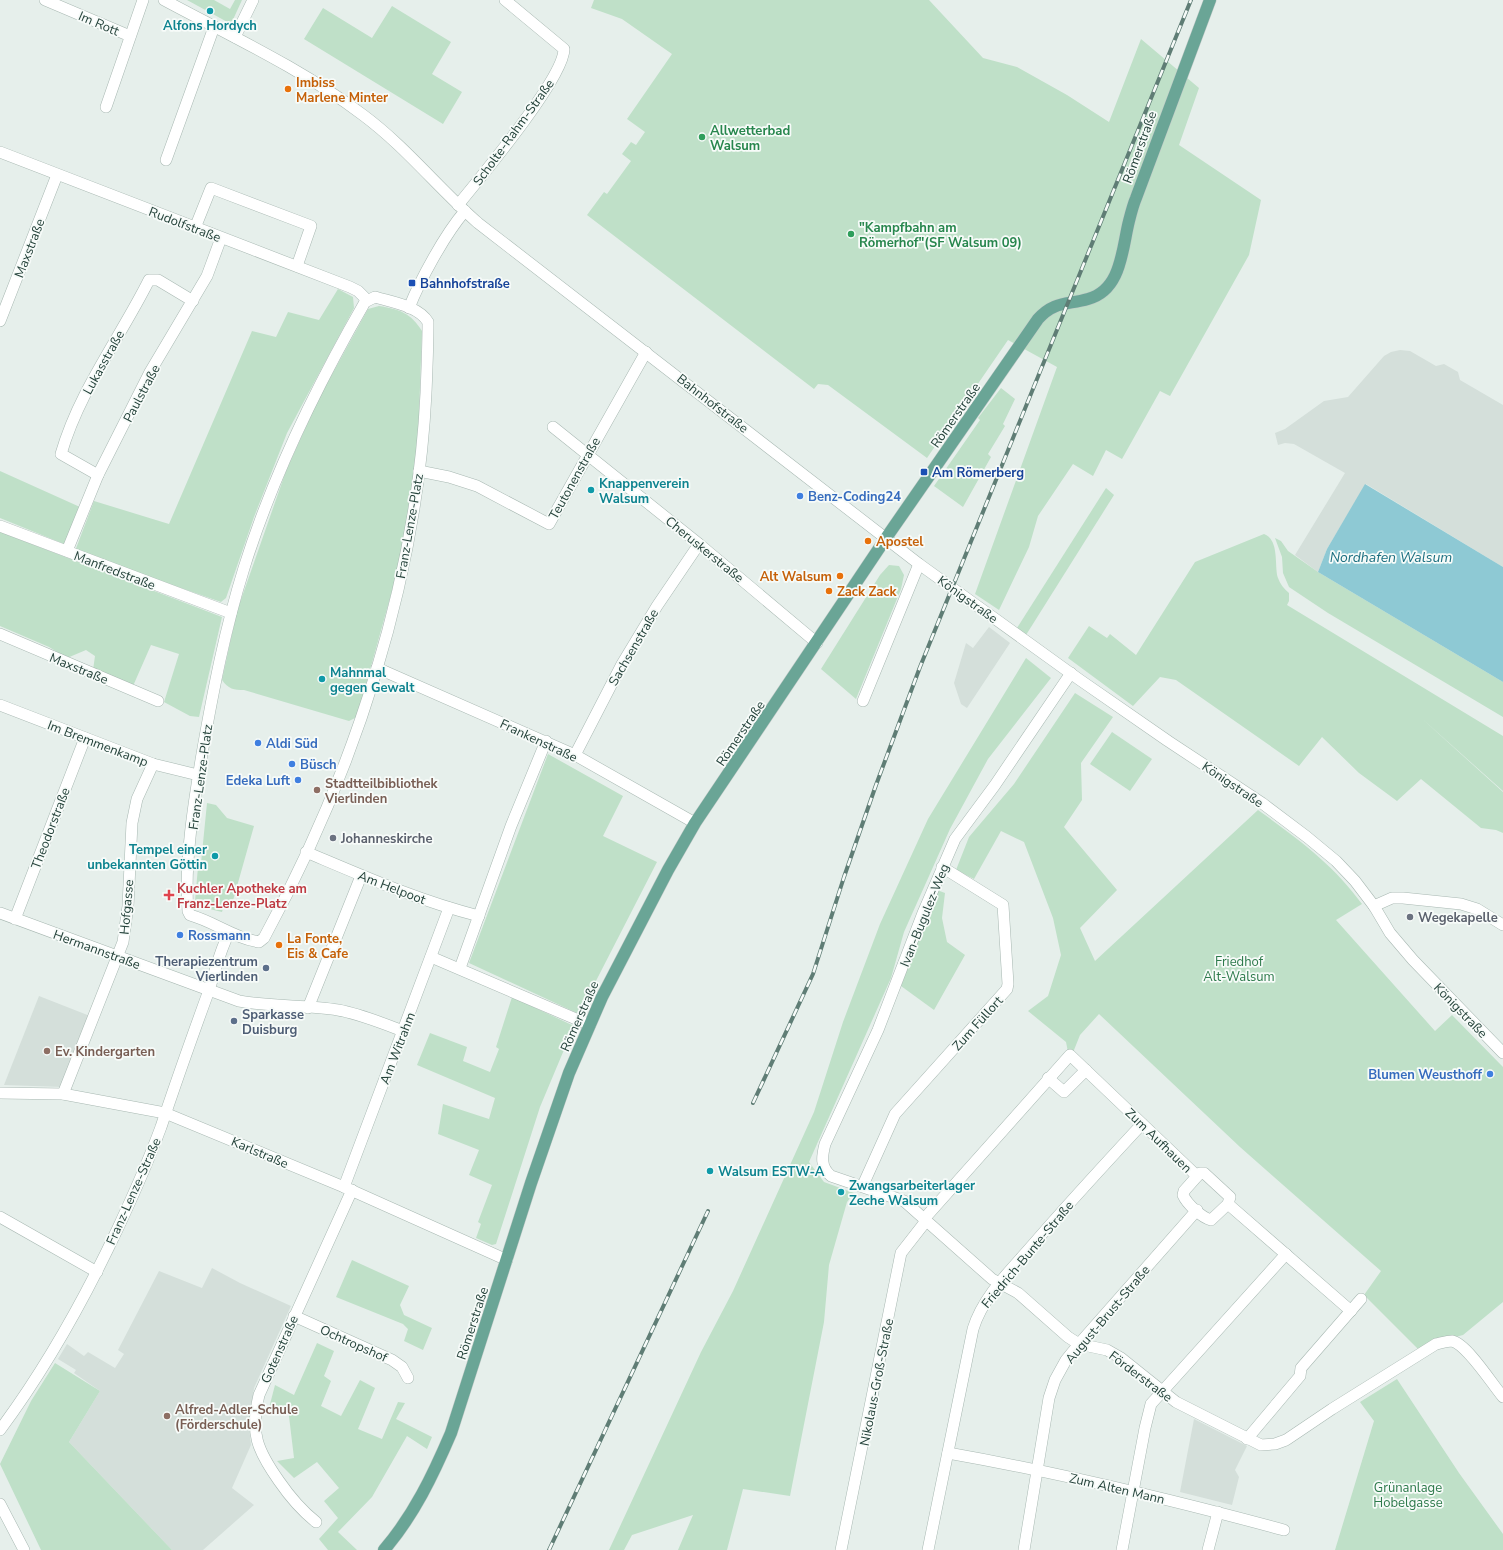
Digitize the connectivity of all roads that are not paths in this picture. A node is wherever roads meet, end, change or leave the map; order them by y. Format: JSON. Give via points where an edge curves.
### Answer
{"nodes":[{"id":1,"x":46,"y":0,"type":"edge"},
{"id":2,"x":143,"y":0,"type":"edge"},
{"id":3,"x":164,"y":0,"type":"edge"},
{"id":4,"x":253,"y":0,"type":"edge"},
{"id":5,"x":505,"y":0,"type":"edge"},
{"id":6,"x":1210,"y":0,"type":"edge"},
{"id":7,"x":214,"y":27,"type":"junction"},
{"id":8,"x":130,"y":36,"type":"junction"},
{"id":9,"x":235,"y":38,"type":"junction"},
{"id":10,"x":106,"y":107,"type":"dead end"},
{"id":11,"x":0,"y":152,"type":"edge"},
{"id":12,"x":166,"y":160,"type":"dead end"},
{"id":13,"x":57,"y":175,"type":"junction"},
{"id":14,"x":461,"y":208,"type":"junction"},
{"id":15,"x":195,"y":228,"type":"junction"},
{"id":16,"x":222,"y":238,"type":"junction"},
{"id":17,"x":297,"y":266,"type":"junction"},
{"id":18,"x":367,"y":300,"type":"junction"},
{"id":19,"x":193,"y":301,"type":"junction"},
{"id":20,"x":409,"y":308,"type":"junction"},
{"id":21,"x":0,"y":321,"type":"edge"},
{"id":22,"x":646,"y":352,"type":"junction"},
{"id":23,"x":553,"y":427,"type":"dead end"},
{"id":24,"x":588,"y":455,"type":"junction"},
{"id":25,"x":419,"y":471,"type":"junction"},
{"id":26,"x":98,"y":475,"type":"junction"},
{"id":27,"x":0,"y":526,"type":"edge"},
{"id":28,"x":886,"y":538,"type":"junction"},
{"id":29,"x":699,"y":544,"type":"junction"},
{"id":30,"x":67,"y":551,"type":"junction"},
{"id":31,"x":919,"y":564,"type":"junction"},
{"id":32,"x":231,"y":613,"type":"junction"},
{"id":33,"x":0,"y":634,"type":"edge"},
{"id":34,"x":818,"y":643,"type":"junction"},
{"id":35,"x":377,"y":668,"type":"junction"},
{"id":36,"x":1071,"y":673,"type":"junction"},
{"id":37,"x":158,"y":701,"type":"dead end"},
{"id":38,"x":863,"y":702,"type":"dead end"},
{"id":39,"x":0,"y":705,"type":"edge"},
{"id":40,"x":85,"y":738,"type":"junction"},
{"id":41,"x":546,"y":741,"type":"junction"},
{"id":42,"x":575,"y":755,"type":"junction"},
{"id":43,"x":153,"y":764,"type":"junction"},
{"id":44,"x":198,"y":775,"type":"junction"},
{"id":45,"x":695,"y":823,"type":"junction"},
{"id":46,"x":306,"y":852,"type":"junction"},
{"id":47,"x":942,"y":867,"type":"junction"},
{"id":48,"x":361,"y":876,"type":"junction"},
{"id":49,"x":1374,"y":906,"type":"junction"},
{"id":50,"x":449,"y":908,"type":"junction"},
{"id":51,"x":0,"y":912,"type":"edge"},
{"id":52,"x":479,"y":916,"type":"junction"},
{"id":53,"x":15,"y":919,"type":"junction"},
{"id":54,"x":1503,"y":925,"type":"edge"},
{"id":55,"x":229,"y":933,"type":"junction"},
{"id":56,"x":117,"y":957,"type":"junction"},
{"id":57,"x":432,"y":957,"type":"junction"},
{"id":58,"x":460,"y":968,"type":"junction"},
{"id":59,"x":208,"y":991,"type":"junction"},
{"id":60,"x":308,"y":1008,"type":"junction"},
{"id":61,"x":590,"y":1025,"type":"junction"},
{"id":62,"x":403,"y":1031,"type":"junction"},
{"id":63,"x":1503,"y":1053,"type":"edge"},
{"id":64,"x":1070,"y":1055,"type":"joint"},
{"id":65,"x":1086,"y":1070,"type":"junction"},
{"id":66,"x":1048,"y":1078,"type":"junction"},
{"id":67,"x":0,"y":1093,"type":"edge"},
{"id":68,"x":64,"y":1094,"type":"junction"},
{"id":69,"x":165,"y":1113,"type":"junction"},
{"id":70,"x":1142,"y":1124,"type":"junction"},
{"id":71,"x":831,"y":1176,"type":"joint"},
{"id":72,"x":1197,"y":1176,"type":"junction"},
{"id":73,"x":863,"y":1186,"type":"junction"},
{"id":74,"x":348,"y":1189,"type":"junction"},
{"id":75,"x":1228,"y":1204,"type":"junction"},
{"id":76,"x":1197,"y":1210,"type":"junction"},
{"id":77,"x":0,"y":1218,"type":"edge"},
{"id":78,"x":925,"y":1220,"type":"junction"},
{"id":79,"x":1286,"y":1254,"type":"junction"},
{"id":80,"x":507,"y":1260,"type":"junction"},
{"id":81,"x":97,"y":1272,"type":"junction"},
{"id":82,"x":999,"y":1284,"type":"junction"},
{"id":83,"x":1361,"y":1299,"type":"dead end"},
{"id":84,"x":1351,"y":1311,"type":"junction"},
{"id":85,"x":294,"y":1316,"type":"junction"},
{"id":86,"x":1079,"y":1344,"type":"junction"},
{"id":87,"x":408,"y":1378,"type":"dead end"},
{"id":88,"x":1161,"y":1392,"type":"junction"},
{"id":89,"x":1502,"y":1393,"type":"edge"},
{"id":90,"x":0,"y":1430,"type":"edge"},
{"id":91,"x":1247,"y":1438,"type":"junction"},
{"id":92,"x":948,"y":1453,"type":"junction"},
{"id":93,"x":1036,"y":1469,"type":"junction"},
{"id":94,"x":1134,"y":1492,"type":"junction"},
{"id":95,"x":0,"y":1504,"type":"edge"},
{"id":96,"x":1218,"y":1512,"type":"junction"},
{"id":97,"x":316,"y":1522,"type":"dead end"},
{"id":98,"x":1284,"y":1530,"type":"dead end"},
{"id":99,"x":24,"y":1550,"type":"edge"},
{"id":100,"x":384,"y":1550,"type":"edge"},
{"id":101,"x":842,"y":1550,"type":"edge"},
{"id":102,"x":928,"y":1550,"type":"edge"},
{"id":103,"x":1024,"y":1550,"type":"edge"},
{"id":104,"x":1122,"y":1550,"type":"edge"},
{"id":105,"x":1208,"y":1550,"type":"edge"}],
"edges":[{"from":1,"to":8,"type":"street","name":"Im Rott"},
{"from":2,"to":8,"type":"street"},
{"from":3,"to":7,"type":"street","name":"Bahnhofstraße"},
{"from":4,"to":9,"type":"street"},
{"from":5,"to":14,"type":"street","name":"Scholte-Rahm-Straße","via":[[564,49],[564,57],[539,98]]},
{"from":6,"to":28,"type":"main road","name":"Römerstraße","via":[[1136,198],[1122,258],[1110,284],[1090,299],[1051,307],[1042,316]]},
{"from":7,"to":9,"type":"street","name":"Bahnhofstraße"},
{"from":7,"to":12,"type":"street"},
{"from":8,"to":10,"type":"street"},
{"from":9,"to":14,"type":"street","name":"Bahnhofstraße","via":[[328,90],[363,115],[402,147]]},
{"from":11,"to":13,"type":"street","name":"Rudolfstraße"},
{"from":13,"to":15,"type":"street","name":"Rudolfstraße"},
{"from":13,"to":21,"type":"street","name":"Maxstraße"},
{"from":14,"to":20,"type":"street","via":[[414,294]]},
{"from":14,"to":22,"type":"street","name":"Bahnhofstraße"},
{"from":15,"to":16,"type":"street","name":"Rudolfstraße"},
{"from":15,"to":17,"type":"street","via":[[211,188],[311,226]]},
{"from":16,"to":17,"type":"street","name":"Rudolfstraße"},
{"from":16,"to":19,"type":"street","name":"Paulstraße","via":[[207,276]]},
{"from":17,"to":18,"type":"street","name":"Rudolfstraße","via":[[358,291]]},
{"from":18,"to":20,"type":"street","name":"Franz-Lenze-Platz","via":[[375,297]]},
{"from":18,"to":32,"type":"street","name":"Franz-Lenze-Platz","via":[[312,397],[280,468],[244,567]]},
{"from":19,"to":26,"type":"street","name":"Paulstraße","via":[[150,372]]},
{"from":19,"to":26,"type":"street","name":"Lukasstraße","via":[[158,280],[149,280],[82,400],[61,454]]},
{"from":20,"to":25,"type":"street","name":"Franz-Lenze-Platz","via":[[426,318],[428,322],[424,422]]},
{"from":22,"to":24,"type":"street","name":"Teutonenstraße"},
{"from":22,"to":28,"type":"street","name":"Bahnhofstraße"},
{"from":23,"to":24,"type":"street","name":"Cheruskerstraße"},
{"from":24,"to":25,"type":"street","name":"Teutonenstraße","via":[[550,524],[477,486]]},
{"from":24,"to":29,"type":"street","name":"Cheruskerstraße"},
{"from":25,"to":35,"type":"street","name":"Franz-Lenze-Platz","via":[[399,583]]},
{"from":26,"to":30,"type":"street","name":"Paulstraße"},
{"from":27,"to":30,"type":"street","name":"Manfredstraße"},
{"from":28,"to":31,"type":"street","name":"Königstraße"},
{"from":28,"to":34,"type":"main road","name":"Römerstraße"},
{"from":29,"to":34,"type":"street","name":"Cheruskerstraße"},
{"from":29,"to":42,"type":"street","name":"Sachsenstraße","via":[[622,664]]},
{"from":30,"to":32,"type":"street","name":"Manfredstraße"},
{"from":31,"to":36,"type":"street","name":"Königstraße"},
{"from":31,"to":38,"type":"street"},
{"from":32,"to":44,"type":"street","name":"Franz-Lenze-Platz"},
{"from":33,"to":37,"type":"street","name":"Maxstraße"},
{"from":34,"to":45,"type":"main road","name":"Römerstraße"},
{"from":35,"to":41,"type":"street","name":"Frankenstraße"},
{"from":35,"to":46,"type":"street","name":"Franz-Lenze-Platz","via":[[328,806]]},
{"from":36,"to":47,"type":"street","name":"Ivan-Bugulez-Weg","via":[[995,785],[964,825]]},
{"from":36,"to":49,"type":"street","name":"Königstraße","via":[[1262,803],[1307,837],[1355,880]]},
{"from":39,"to":40,"type":"street","name":"Im Bremmenkamp"},
{"from":40,"to":43,"type":"street","name":"Im Bremmenkamp"},
{"from":40,"to":53,"type":"street","name":"Theodorstraße"},
{"from":41,"to":42,"type":"street","name":"Frankenstraße"},
{"from":41,"to":52,"type":"street","via":[[511,826]]},
{"from":42,"to":45,"type":"street","name":"Frankenstraße"},
{"from":43,"to":44,"type":"street","name":"Im Bremmenkamp"},
{"from":43,"to":56,"type":"street","name":"Hofgasse","via":[[134,811],[128,906],[123,942]]},
{"from":44,"to":55,"type":"street","name":"Franz-Lenze-Platz","via":[[189,862],[188,911],[190,915],[220,926]]},
{"from":45,"to":61,"type":"main road","name":"Römerstraße","via":[[651,902]]},
{"from":46,"to":48,"type":"street","name":"Am Helpoot"},
{"from":46,"to":55,"type":"street","name":"Franz-Lenze-Platz","via":[[262,940],[251,940]]},
{"from":47,"to":71,"type":"street","name":"Ivan-Bugulez-Weg","via":[[878,1030],[825,1144],[822,1156],[824,1168]]},
{"from":47,"to":73,"type":"street","name":"Zum Füllort","via":[[1003,905],[1007,989],[895,1114]]},
{"from":48,"to":50,"type":"street","name":"Am Helpoot"},
{"from":48,"to":60,"type":"street"},
{"from":49,"to":54,"type":"street","via":[[1392,898],[1460,904],[1477,909]]},
{"from":49,"to":63,"type":"street","name":"Königstraße","via":[[1390,933],[1413,960]]},
{"from":50,"to":52,"type":"street","name":"Am Helpoot"},
{"from":50,"to":57,"type":"street","name":"Am Witrahm"},
{"from":51,"to":53,"type":"street","name":"Hermannstraße"},
{"from":52,"to":58,"type":"street"},
{"from":53,"to":56,"type":"street","name":"Hermannstraße"},
{"from":55,"to":59,"type":"street","name":"Franz-Lenze-Straße"},
{"from":56,"to":59,"type":"street","name":"Hermannstraße"},
{"from":56,"to":68,"type":"street","name":"Hofgasse"},
{"from":57,"to":58,"type":"street"},
{"from":57,"to":62,"type":"street","name":"Am Witrahm"},
{"from":58,"to":61,"type":"street"},
{"from":59,"to":60,"type":"street","name":"Hermannstraße","via":[[239,1001]]},
{"from":59,"to":69,"type":"street","name":"Franz-Lenze-Straße"},
{"from":60,"to":62,"type":"street","name":"Hermannstraße","via":[[354,1014]]},
{"from":61,"to":80,"type":"main road","name":"Römerstraße","via":[[558,1103]]},
{"from":62,"to":74,"type":"street","name":"Am Witrahm"},
{"from":64,"to":65,"type":"street","name":"Zum Aufhauen"},
{"from":64,"to":66,"type":"street","name":"Nikolaus-Groß-Straße"},
{"from":65,"to":66,"type":"street","via":[[1064,1092]]},
{"from":65,"to":70,"type":"street","name":"Zum Aufhauen"},
{"from":66,"to":78,"type":"street","name":"Nikolaus-Groß-Straße"},
{"from":67,"to":68,"type":"street","name":"Karlstraße"},
{"from":68,"to":69,"type":"street","name":"Karlstraße"},
{"from":69,"to":74,"type":"street","name":"Karlstraße"},
{"from":69,"to":81,"type":"street","name":"Franz-Lenze-Straße","via":[[134,1192]]},
{"from":70,"to":72,"type":"street","name":"Zum Aufhauen"},
{"from":70,"to":82,"type":"street","name":"Friedrich-Bunte-Straße"},
{"from":71,"to":73,"type":"street","name":"Förderstraße"},
{"from":72,"to":75,"type":"street","name":"Zum Aufhauen","via":[[1204,1173],[1230,1197]]},
{"from":72,"to":76,"type":"street","via":[[1183,1195]]},
{"from":73,"to":78,"type":"street","name":"Förderstraße","via":[[904,1201]]},
{"from":74,"to":80,"type":"street","name":"Karlstraße"},
{"from":74,"to":85,"type":"street","name":"Gotenstraße"},
{"from":75,"to":76,"type":"street","via":[[1211,1220]]},
{"from":75,"to":79,"type":"street","name":"Zum Aufhauen"},
{"from":76,"to":86,"type":"street","name":"August-Brust-Straße"},
{"from":77,"to":81,"type":"street"},
{"from":78,"to":82,"type":"street","name":"Förderstraße"},
{"from":78,"to":101,"type":"street","name":"Nikolaus-Groß-Straße","via":[[901,1254]]},
{"from":79,"to":84,"type":"street","name":"Zum Aufhauen"},
{"from":79,"to":88,"type":"street"},
{"from":80,"to":100,"type":"main road","name":"Römerstraße","via":[[451,1433],[436,1470],[408,1518]]},
{"from":81,"to":90,"type":"street","name":"Franz-Lenze-Straße","via":[[39,1374]]},
{"from":82,"to":86,"type":"street","name":"Förderstraße","via":[[1018,1293]]},
{"from":82,"to":92,"type":"street","name":"Friedrich-Bunte-Straße","via":[[983,1305],[973,1329]]},
{"from":83,"to":84,"type":"street"},
{"from":84,"to":91,"type":"street","via":[[1301,1368],[1300,1376]]},
{"from":85,"to":87,"type":"street","name":"Ochtropshof","via":[[391,1360],[402,1367]]},
{"from":85,"to":97,"type":"street","name":"Gotenstraße","via":[[259,1395],[255,1413],[255,1432],[264,1460],[291,1498]]},
{"from":86,"to":88,"type":"street","name":"Förderstraße","via":[[1107,1350],[1121,1358]]},
{"from":86,"to":93,"type":"street","name":"August-Brust-Straße","via":[[1055,1380],[1049,1398]]},
{"from":88,"to":91,"type":"street","name":"Förderstraße"},
{"from":88,"to":94,"type":"street","via":[[1149,1410]]},
{"from":89,"to":91,"type":"street","name":"Förderstraße","via":[[1463,1348],[1452,1341],[1444,1342],[1425,1351],[1286,1440],[1261,1445]]},
{"from":92,"to":93,"type":"street","name":"Zum Alten Mann"},
{"from":92,"to":102,"type":"street","name":"Friedrich-Bunte-Straße"},
{"from":93,"to":94,"type":"street","name":"Zum Alten Mann"},
{"from":93,"to":103,"type":"street","name":"August-Brust-Straße"},
{"from":94,"to":96,"type":"street","name":"Zum Alten Mann"},
{"from":94,"to":104,"type":"street"},
{"from":95,"to":99,"type":"street"},
{"from":96,"to":98,"type":"street","name":"Zum Alten Mann"},
{"from":96,"to":105,"type":"street"}]}
